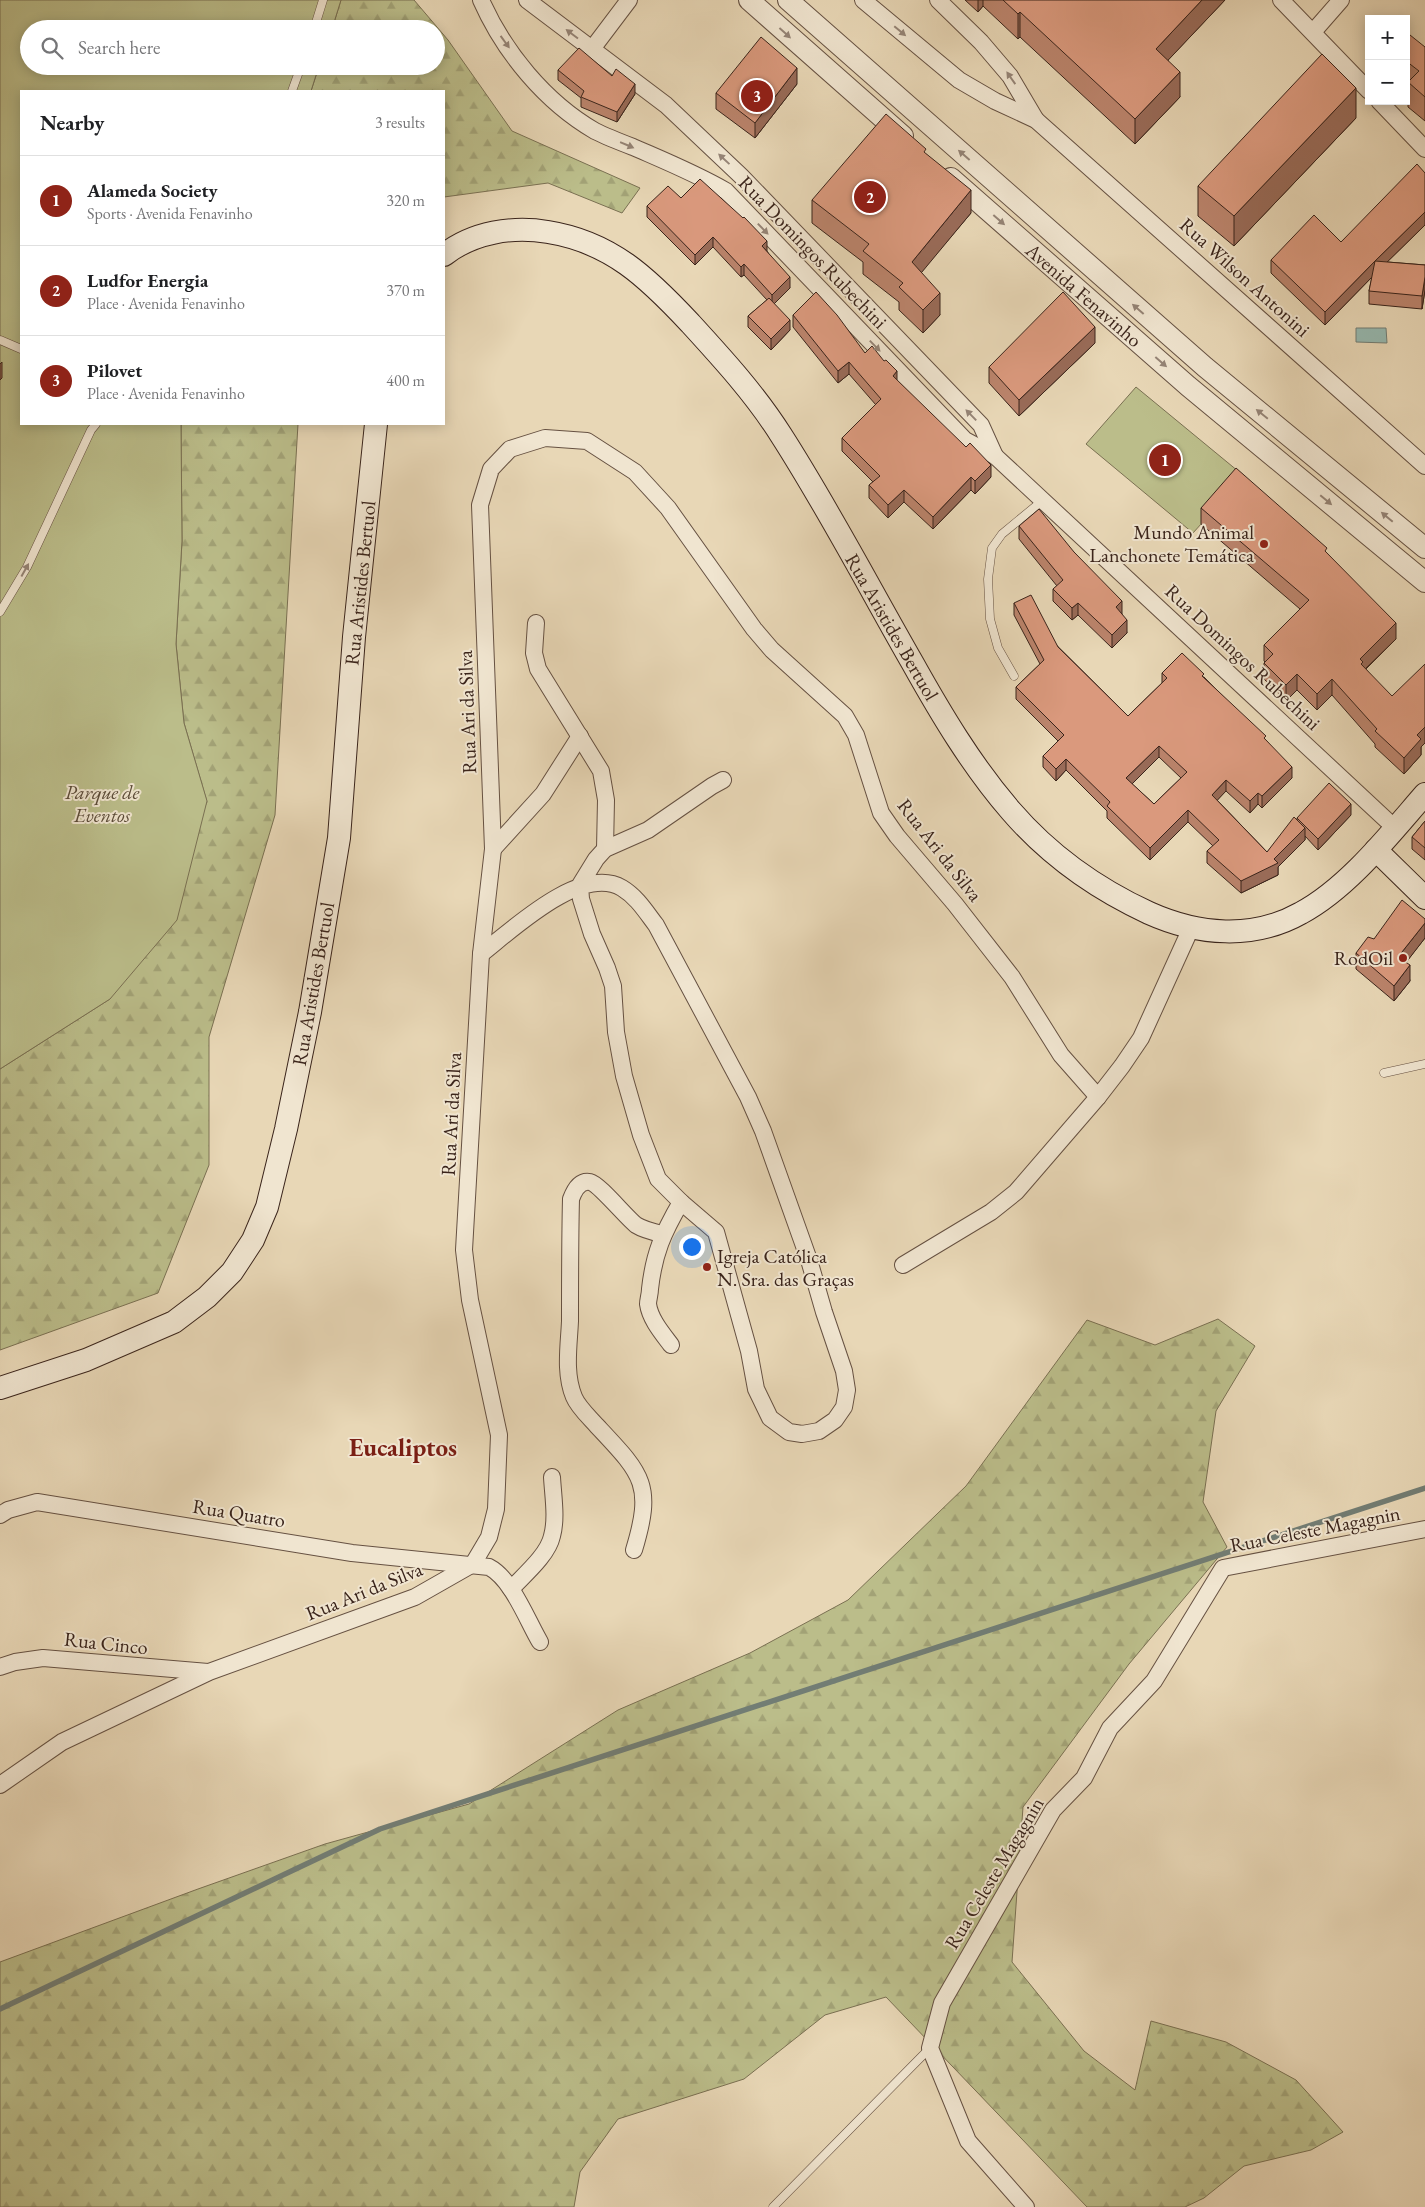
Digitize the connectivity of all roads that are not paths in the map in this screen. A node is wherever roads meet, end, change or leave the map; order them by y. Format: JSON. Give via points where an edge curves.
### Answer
{"nodes":[{"id":1,"x":317,"y":0,"type":"edge"},
{"id":2,"x":323,"y":0,"type":"edge"},
{"id":3,"x":481,"y":0,"type":"edge"},
{"id":4,"x":527,"y":0,"type":"edge"},
{"id":5,"x":629,"y":0,"type":"edge"},
{"id":6,"x":749,"y":0,"type":"edge"},
{"id":7,"x":788,"y":0,"type":"edge"},
{"id":8,"x":862,"y":0,"type":"edge"},
{"id":9,"x":938,"y":0,"type":"edge"},
{"id":10,"x":1341,"y":0,"type":"edge"},
{"id":11,"x":1290,"y":3,"type":"edge"},
{"id":12,"x":320,"y":8,"type":"junction"},
{"id":13,"x":317,"y":20,"type":"edge"},
{"id":14,"x":1313,"y":32,"type":"junction"},
{"id":15,"x":592,"y":48,"type":"junction"},
{"id":16,"x":298,"y":75,"type":"edge"},
{"id":17,"x":873,"y":75,"type":"junction"},
{"id":18,"x":1365,"y":87,"type":"edge"},
{"id":19,"x":292,"y":90,"type":"edge"},
{"id":20,"x":856,"y":95,"type":"junction"},
{"id":21,"x":1383,"y":105,"type":"edge"},
{"id":22,"x":1036,"y":120,"type":"junction"},
{"id":23,"x":1425,"y":150,"type":"edge"},
{"id":24,"x":986,"y":174,"type":"junction"},
{"id":25,"x":969,"y":194,"type":"junction"},
{"id":26,"x":445,"y":254,"type":"edge"},
{"id":27,"x":1095,"y":271,"type":"junction"},
{"id":28,"x":1078,"y":289,"type":"junction"},
{"id":29,"x":0,"y":340,"type":"edge"},
{"id":30,"x":20,"y":349,"type":"edge"},
{"id":31,"x":1205,"y":367,"type":"junction"},
{"id":32,"x":1188,"y":386,"type":"junction"},
{"id":33,"x":95,"y":425,"type":"edge"},
{"id":34,"x":376,"y":425,"type":"edge"},
{"id":35,"x":995,"y":456,"type":"junction"},
{"id":36,"x":1318,"y":460,"type":"junction"},
{"id":37,"x":1425,"y":466,"type":"edge"},
{"id":38,"x":1302,"y":480,"type":"junction"},
{"id":39,"x":1042,"y":501,"type":"junction"},
{"id":40,"x":1425,"y":548,"type":"edge"},
{"id":41,"x":1423,"y":576,"type":"edge"},
{"id":42,"x":0,"y":612,"type":"edge"},
{"id":43,"x":536,"y":623,"type":"dead end"},
{"id":44,"x":1014,"y":676,"type":"dead end"},
{"id":45,"x":580,"y":736,"type":"junction"},
{"id":46,"x":724,"y":780,"type":"dead end"},
{"id":47,"x":1425,"y":794,"type":"edge"},
{"id":48,"x":1396,"y":828,"type":"junction"},
{"id":49,"x":493,"y":849,"type":"junction"},
{"id":50,"x":605,"y":850,"type":"junction"},
{"id":51,"x":1376,"y":850,"type":"junction"},
{"id":52,"x":580,"y":885,"type":"junction"},
{"id":53,"x":1425,"y":898,"type":"edge"},
{"id":54,"x":1191,"y":928,"type":"junction"},
{"id":55,"x":481,"y":954,"type":"junction"},
{"id":56,"x":1425,"y":1064,"type":"edge"},
{"id":57,"x":1384,"y":1073,"type":"dead end"},
{"id":58,"x":1098,"y":1097,"type":"junction"},
{"id":59,"x":681,"y":1202,"type":"junction"},
{"id":60,"x":662,"y":1234,"type":"junction"},
{"id":61,"x":903,"y":1264,"type":"dead end"},
{"id":62,"x":671,"y":1345,"type":"dead end"},
{"id":63,"x":0,"y":1388,"type":"edge"},
{"id":64,"x":552,"y":1477,"type":"dead end"},
{"id":65,"x":0,"y":1515,"type":"edge"},
{"id":66,"x":1425,"y":1529,"type":"edge"},
{"id":67,"x":634,"y":1550,"type":"dead end"},
{"id":68,"x":473,"y":1564,"type":"junction"},
{"id":69,"x":511,"y":1589,"type":"junction"},
{"id":70,"x":540,"y":1642,"type":"dead end"},
{"id":71,"x":0,"y":1667,"type":"edge"},
{"id":72,"x":209,"y":1672,"type":"junction"},
{"id":73,"x":0,"y":1785,"type":"edge"},
{"id":74,"x":930,"y":2048,"type":"junction"},
{"id":75,"x":773,"y":2207,"type":"edge"},
{"id":76,"x":1026,"y":2207,"type":"edge"}],
"edges":[{"from":1,"to":12,"type":"lane"},
{"from":2,"to":12,"type":"lane"},
{"from":3,"to":35,"type":"street","name":"Rua Domingos Rubechini","one_way":true,"via":[[497,31],[532,80],[559,105],[596,131],[705,178],[726,191],[965,440]]},
{"from":15,"to":4,"type":"street","name":"Rua Domingos Rubechini","one_way":true},
{"from":5,"to":15,"type":"street"},
{"from":6,"to":20,"type":"street","name":"Avenida Fenavinho","one_way":true},
{"from":7,"to":17,"type":"street","name":"Avenida Fenavinho"},
{"from":8,"to":22,"type":"street","name":"Rua Wilson Antonini","one_way":true,"via":[[959,80]]},
{"from":22,"to":9,"type":"street","name":"Rua Wilson Antonini","one_way":true,"via":[[1010,76]]},
{"from":10,"to":14,"type":"street"},
{"from":11,"to":14,"type":"street"},
{"from":12,"to":13,"type":"lane"},
{"from":14,"to":18,"type":"street"},
{"from":35,"to":15,"type":"street","name":"Rua Domingos Rubechini","one_way":true,"via":[[981,425],[741,176],[666,105]]},
{"from":16,"to":19,"type":"lane"},
{"from":17,"to":20,"type":"street"},
{"from":24,"to":17,"type":"street","name":"Avenida Fenavinho","one_way":true},
{"from":20,"to":25,"type":"street","name":"Avenida Fenavinho"},
{"from":21,"to":23,"type":"street"},
{"from":22,"to":37,"type":"street","name":"Rua Wilson Antonini"},
{"from":24,"to":25,"type":"street"},
{"from":24,"to":27,"type":"street","name":"Avenida Fenavinho"},
{"from":25,"to":28,"type":"street","name":"Avenida Fenavinho","one_way":true},
{"from":26,"to":54,"type":"main road","name":"Rua Aristides Bertuol","via":[[456,245],[487,234],[526,228],[599,246],[642,274],[731,367],[780,434],[942,715],[1011,812],[1049,850],[1092,882],[1128,903]]},
{"from":27,"to":28,"type":"street"},
{"from":31,"to":27,"type":"street","name":"Avenida Fenavinho","one_way":true},
{"from":28,"to":32,"type":"street","name":"Avenida Fenavinho","one_way":true},
{"from":29,"to":30,"type":"lane"},
{"from":31,"to":32,"type":"street"},
{"from":36,"to":31,"type":"street","name":"Avenida Fenavinho","one_way":true},
{"from":32,"to":38,"type":"street","name":"Avenida Fenavinho"},
{"from":42,"to":33,"type":"lane","one_way":true,"via":[[27,567]]},
{"from":34,"to":63,"type":"main road","name":"Rua Aristides Bertuol","via":[[354,637],[339,838],[310,1012],[267,1207],[253,1240],[232,1272],[207,1297],[174,1322],[86,1360]]},
{"from":35,"to":39,"type":"street","name":"Rua Domingos Rubechini"},
{"from":36,"to":38,"type":"street"},
{"from":40,"to":36,"type":"street","name":"Avenida Fenavinho","one_way":true},
{"from":38,"to":41,"type":"street","name":"Avenida Fenavinho","one_way":true},
{"from":39,"to":44,"type":"lane","via":[[1002,534],[992,548],[988,579],[990,620],[998,648]]},
{"from":39,"to":48,"type":"street","name":"Rua Domingos Rubechini"},
{"from":43,"to":45,"type":"street","via":[[534,653],[538,670]]},
{"from":45,"to":49,"type":"street","via":[[543,794]]},
{"from":45,"to":50,"type":"street","via":[[601,771],[606,800]]},
{"from":46,"to":50,"type":"street","via":[[648,830]]},
{"from":47,"to":48,"type":"main road","name":"Rua Aristides Bertuol"},
{"from":48,"to":51,"type":"main road","name":"Rua Aristides Bertuol"},
{"from":49,"to":55,"type":"street","name":"Rua Ari da Silva"},
{"from":49,"to":58,"type":"street","name":"Rua Ari da Silva","via":[[480,506],[491,469],[510,449],[545,438],[587,441],[634,472],[668,508],[754,629],[772,650],[844,716],[856,735],[881,812],[897,836],[1012,977],[1061,1055]]},
{"from":50,"to":52,"type":"street"},
{"from":51,"to":53,"type":"main road"},
{"from":51,"to":54,"type":"main road","name":"Rua Aristides Bertuol","via":[[1332,892],[1302,913],[1279,923],[1246,932]]},
{"from":52,"to":55,"type":"street","via":[[542,907]]},
{"from":52,"to":59,"type":"street","via":[[592,934],[613,986],[616,1032],[624,1076],[641,1135],[658,1179]]},
{"from":52,"to":59,"type":"street","via":[[602,881],[622,888],[638,902],[672,952],[748,1097],[809,1260],[844,1372],[847,1390],[844,1407],[835,1420],[819,1431],[789,1432],[770,1418],[756,1389],[749,1351],[716,1232]]},
{"from":54,"to":58,"type":"street","via":[[1140,1038]]},
{"from":55,"to":68,"type":"street","name":"Rua Ari da Silva","via":[[464,1250],[470,1300],[499,1435],[496,1509],[489,1537]]},
{"from":56,"to":57,"type":"lane"},
{"from":58,"to":61,"type":"street","via":[[1016,1192],[991,1212]]},
{"from":59,"to":60,"type":"street"},
{"from":60,"to":62,"type":"street","via":[[648,1304],[654,1321]]},
{"from":60,"to":67,"type":"street","via":[[637,1225],[597,1185],[589,1182],[580,1184],[570,1199],[567,1363],[574,1397],[633,1466],[642,1484],[645,1501]]},
{"from":64,"to":69,"type":"street","via":[[552,1538],[538,1561]]},
{"from":65,"to":68,"type":"street","name":"Rua Quatro","via":[[37,1502],[352,1552]]},
{"from":66,"to":74,"type":"street","name":"Rua Celeste Magagnin","via":[[1223,1568],[1154,1681],[1110,1728],[1084,1778],[1053,1810],[942,2003]]},
{"from":68,"to":69,"type":"street","name":"Rua Quatro","via":[[496,1571]]},
{"from":68,"to":72,"type":"street","name":"Rua Ari da Silva","via":[[415,1597]]},
{"from":69,"to":70,"type":"street","name":"Rua Quatro"},
{"from":71,"to":72,"type":"street","name":"Rua Cinco","via":[[43,1658]]},
{"from":72,"to":73,"type":"street","name":"Rua Ari da Silva","via":[[62,1742]]},
{"from":74,"to":75,"type":"lane","name":"Rua Celeste Magagnin"},
{"from":74,"to":76,"type":"street","via":[[968,2142]]}]}
